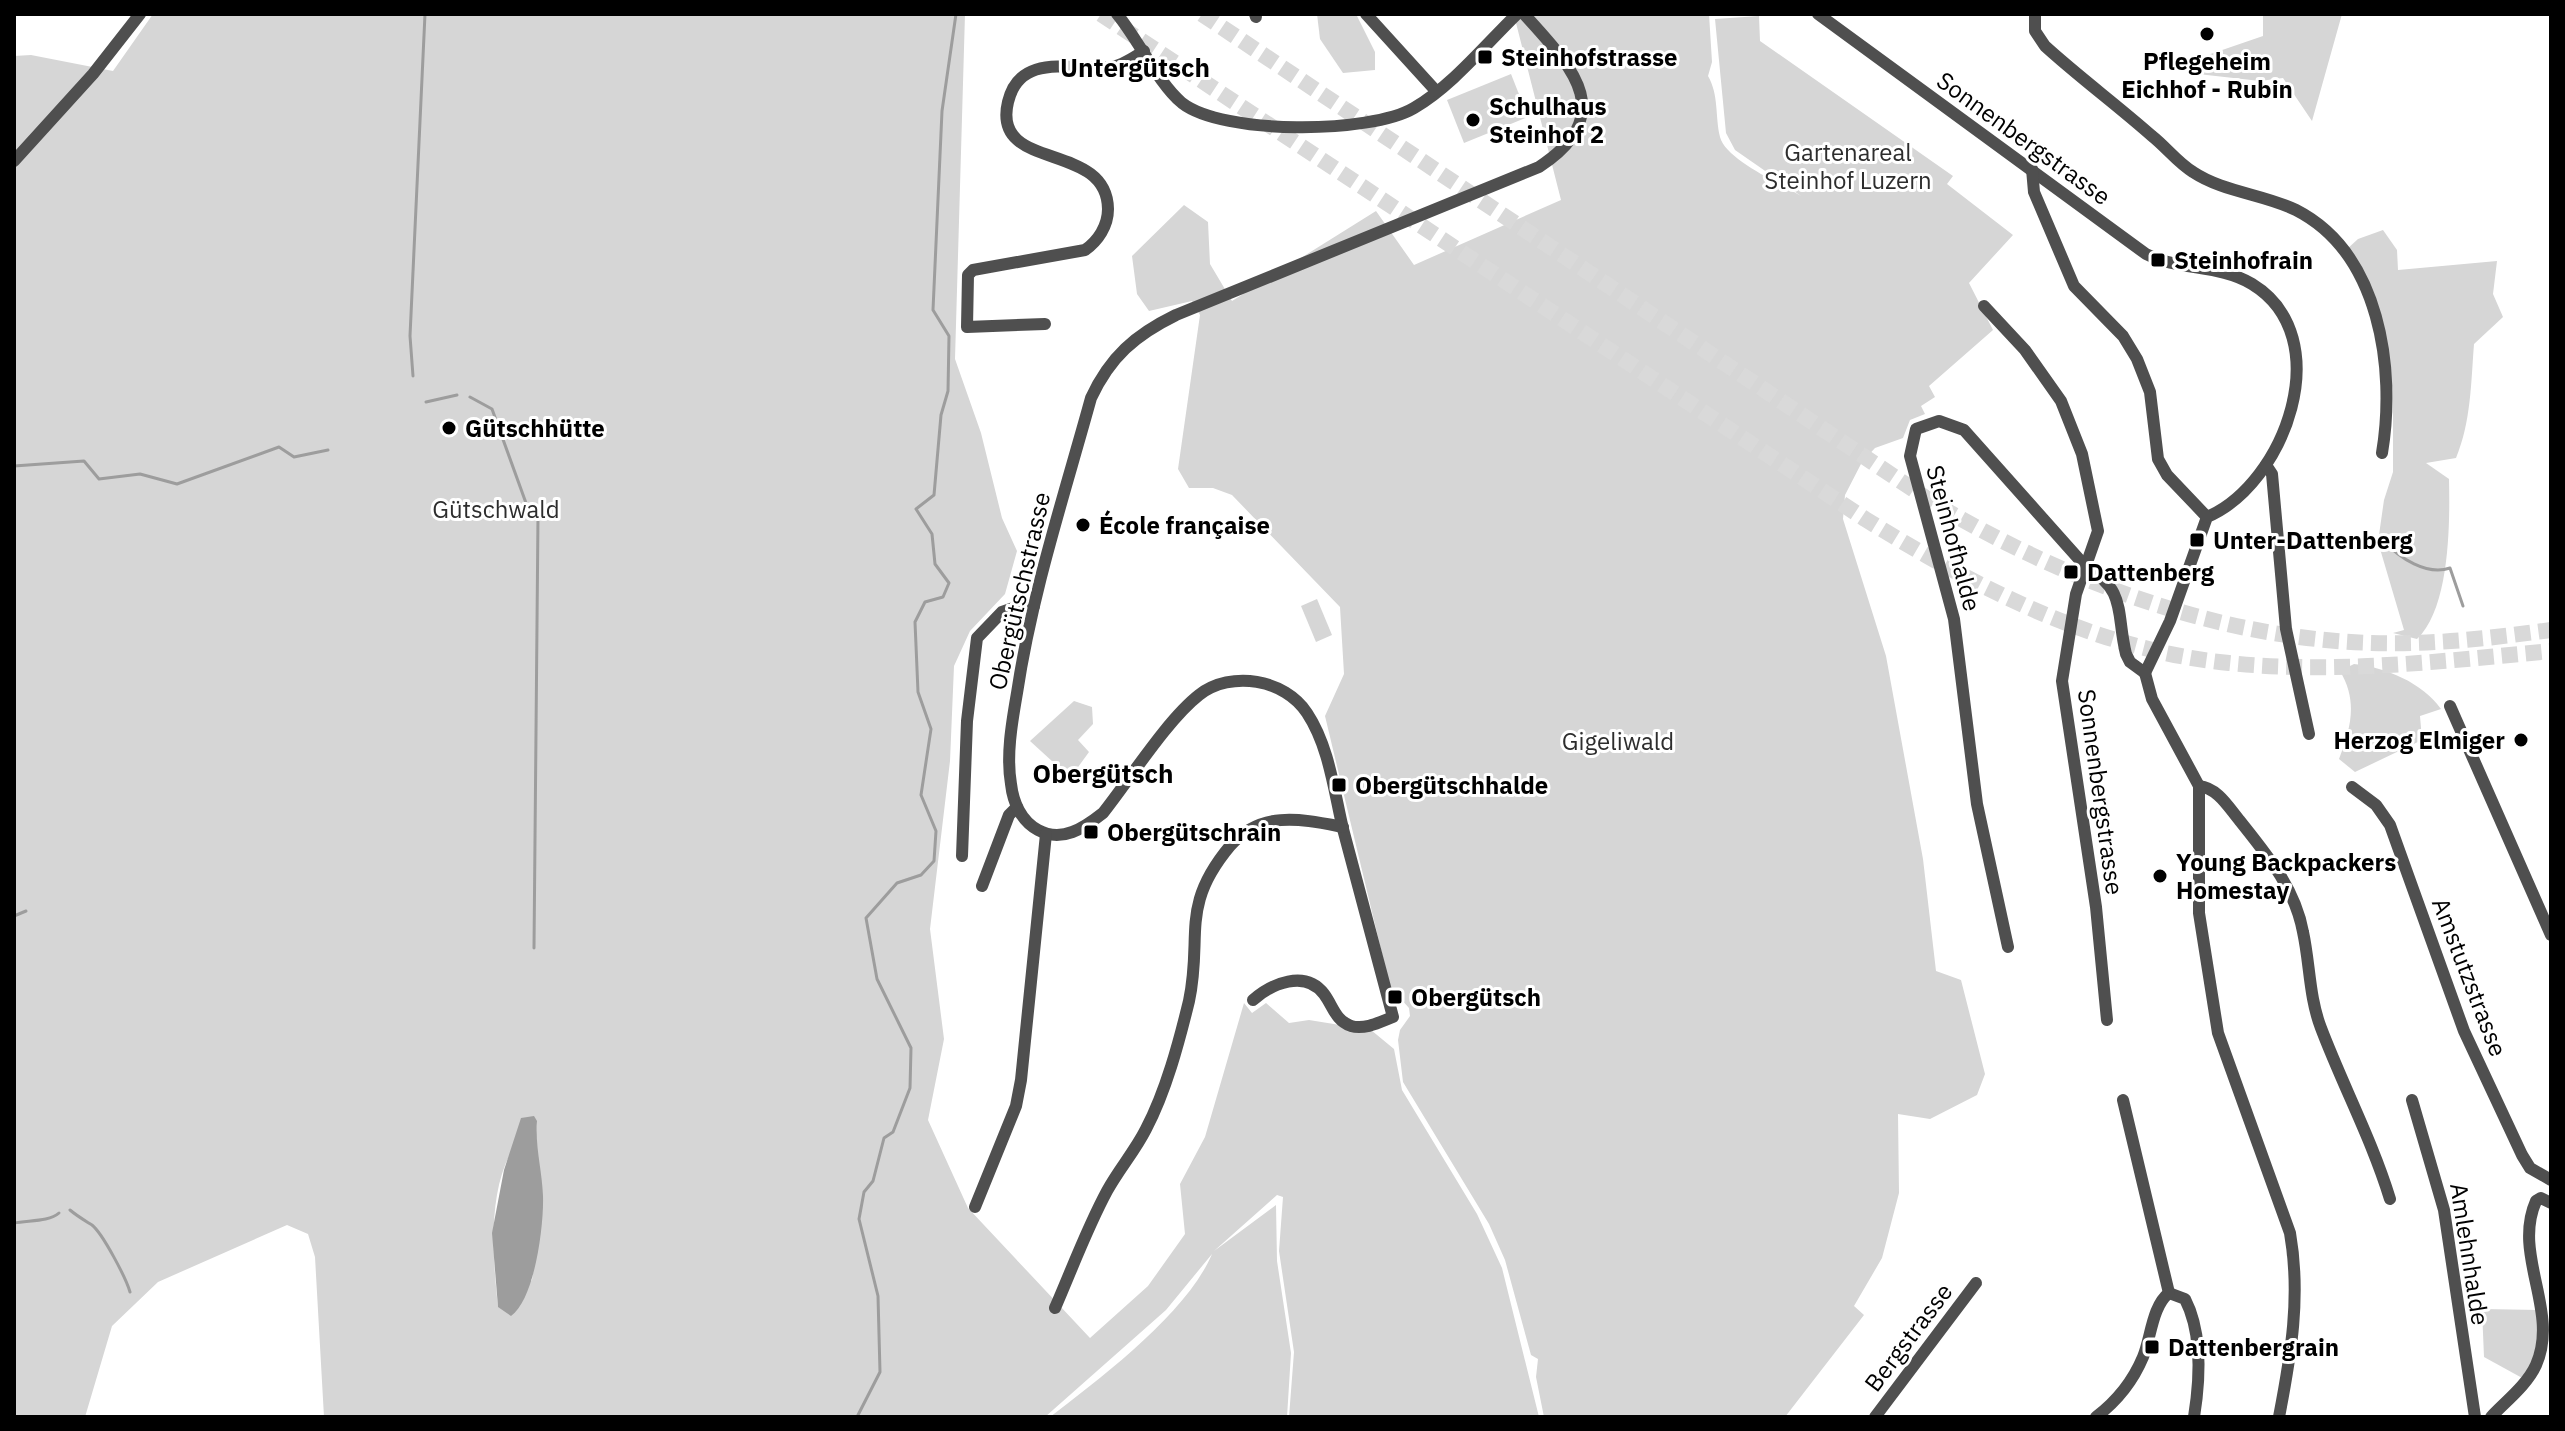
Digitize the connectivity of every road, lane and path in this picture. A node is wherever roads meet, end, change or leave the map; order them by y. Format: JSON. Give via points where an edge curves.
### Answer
{"nodes":[{"id":1,"x":140,"y":14,"type":"edge"},
{"id":2,"x":1117,"y":14,"type":"edge"},
{"id":3,"x":1366,"y":14,"type":"edge"},
{"id":4,"x":1517,"y":14,"type":"edge"},
{"id":5,"x":1524,"y":14,"type":"edge"},
{"id":6,"x":1818,"y":14,"type":"edge"},
{"id":7,"x":2035,"y":14,"type":"edge"},
{"id":8,"x":1144,"y":51,"type":"junction"},
{"id":9,"x":1436,"y":91,"type":"junction"},
{"id":10,"x":14,"y":161,"type":"edge"},
{"id":11,"x":2032,"y":169,"type":"junction"},
{"id":12,"x":1984,"y":306,"type":"dead end"},
{"id":13,"x":1045,"y":324,"type":"dead end"},
{"id":14,"x":2382,"y":453,"type":"dead end"},
{"id":15,"x":2266,"y":465,"type":"junction"},
{"id":16,"x":2207,"y":517,"type":"junction"},
{"id":17,"x":2086,"y":567,"type":"junction"},
{"id":18,"x":1034,"y":606,"type":"junction"},
{"id":19,"x":2145,"y":673,"type":"junction"},
{"id":20,"x":2450,"y":706,"type":"dead end"},
{"id":21,"x":2309,"y":734,"type":"dead end"},
{"id":22,"x":2199,"y":786,"type":"junction"},
{"id":23,"x":2352,"y":787,"type":"dead end"},
{"id":24,"x":1017,"y":807,"type":"junction"},
{"id":25,"x":1343,"y":827,"type":"junction"},
{"id":26,"x":1046,"y":834,"type":"junction"},
{"id":27,"x":962,"y":856,"type":"dead end"},
{"id":28,"x":982,"y":886,"type":"dead end"},
{"id":29,"x":2551,"y":935,"type":"edge"},
{"id":30,"x":2008,"y":947,"type":"dead end"},
{"id":31,"x":1253,"y":1000,"type":"dead end"},
{"id":32,"x":2107,"y":1020,"type":"dead end"},
{"id":33,"x":2123,"y":1100,"type":"dead end"},
{"id":34,"x":2412,"y":1100,"type":"dead end"},
{"id":35,"x":2551,"y":1180,"type":"edge"},
{"id":36,"x":2390,"y":1199,"type":"dead end"},
{"id":37,"x":2551,"y":1203,"type":"edge"},
{"id":38,"x":975,"y":1207,"type":"dead end"},
{"id":39,"x":1976,"y":1283,"type":"dead end"},
{"id":40,"x":2169,"y":1293,"type":"junction"},
{"id":41,"x":1055,"y":1308,"type":"dead end"},
{"id":42,"x":1875,"y":1417,"type":"edge"},
{"id":43,"x":2096,"y":1417,"type":"edge"},
{"id":44,"x":2194,"y":1417,"type":"edge"},
{"id":45,"x":2279,"y":1417,"type":"edge"},
{"id":46,"x":2475,"y":1417,"type":"edge"},
{"id":47,"x":2491,"y":1417,"type":"edge"}],
"edges":[{"from":1,"to":10,"type":"street"},
{"from":2,"to":8,"type":"street"},
{"from":3,"to":9,"type":"street"},
{"from":4,"to":9,"type":"street"},
{"from":5,"to":18,"type":"street","name":"Obergütschstrasse","via":[[1565,58],[1579,82],[1577,127],[1569,142],[1539,167],[1151,327],[1127,344],[1110,362],[1091,398]]},
{"from":6,"to":11,"type":"street","name":"Sonnenbergstrasse"},
{"from":7,"to":14,"type":"street","via":[[2035,31],[2045,46],[2191,171],[2298,211],[2354,262],[2372,309],[2387,381]]},
{"from":8,"to":9,"type":"street","via":[[1176,96],[1196,110],[1283,128],[1384,119],[1413,109]]},
{"from":8,"to":13,"type":"street","via":[[1113,67],[1036,69],[1018,81],[1008,100],[1008,123],[1022,144],[1082,166],[1094,173],[1106,193],[1105,225],[1085,250],[968,275],[967,327]]},
{"from":11,"to":15,"type":"street","name":"Sonnenbergstrasse","via":[[2146,254],[2170,264],[2229,273],[2253,284],[2276,305],[2297,344],[2298,366],[2294,392]]},
{"from":11,"to":16,"type":"street","via":[[2034,192],[2074,286],[2123,336],[2137,359],[2150,392],[2158,459]]},
{"from":12,"to":17,"type":"street","via":[[2025,350],[2066,414],[2082,454],[2098,531]]},
{"from":15,"to":16,"type":"street","name":"Sonnenbergstrasse","via":[[2249,489]]},
{"from":15,"to":21,"type":"street","via":[[2272,474],[2286,629]]},
{"from":16,"to":19,"type":"street","via":[[2170,621]]},
{"from":17,"to":19,"type":"street","via":[[2113,588],[2126,654]]},
{"from":17,"to":30,"type":"street","name":"Steinhofhalde","via":[[1964,430],[1939,421],[1916,429],[1910,456],[1953,612],[1977,804]]},
{"from":17,"to":32,"type":"street","name":"Sonnenbergstrasse","via":[[2076,594],[2062,681]]},
{"from":18,"to":24,"type":"street","name":"Obergütschstrasse","via":[[1013,721],[1009,774]]},
{"from":18,"to":27,"type":"street","via":[[1002,612],[977,638],[967,721]]},
{"from":19,"to":22,"type":"street","via":[[2158,711]]},
{"from":20,"to":29,"type":"street"},
{"from":22,"to":36,"type":"street","via":[[2221,798],[2291,893],[2303,929],[2320,1026],[2375,1151]]},
{"from":22,"to":45,"type":"street","via":[[2199,913],[2210,999],[2293,1247],[2294,1340]]},
{"from":23,"to":35,"type":"street","name":"Amstutzstrasse","via":[[2376,805],[2390,825],[2464,1031],[2522,1155],[2530,1168]]},
{"from":24,"to":26,"type":"street","via":[[1029,824]]},
{"from":24,"to":28,"type":"street","via":[[1009,815]]},
{"from":25,"to":26,"type":"street","via":[[1330,771],[1307,712],[1277,689],[1245,680],[1199,695],[1087,826],[1067,834]]},
{"from":25,"to":31,"type":"street","via":[[1393,1017],[1352,1026],[1337,1016],[1321,991],[1301,980],[1271,987]]},
{"from":25,"to":41,"type":"street","via":[[1267,820],[1232,844],[1214,868],[1196,908],[1188,1002],[1154,1113],[1108,1189]]},
{"from":26,"to":38,"type":"street","via":[[1016,1106]]},
{"from":33,"to":40,"type":"street"},
{"from":34,"to":46,"type":"street","name":"Amlehnhalde","via":[[2444,1210]]},
{"from":37,"to":47,"type":"street","via":[[2536,1201],[2530,1242],[2543,1309],[2542,1348],[2532,1373]]},
{"from":39,"to":42,"type":"street","name":"Bergstrasse"},
{"from":40,"to":43,"type":"street","via":[[2158,1306],[2129,1384]]},
{"from":40,"to":44,"type":"street","via":[[2185,1299],[2193,1325],[2199,1385]]}]}
